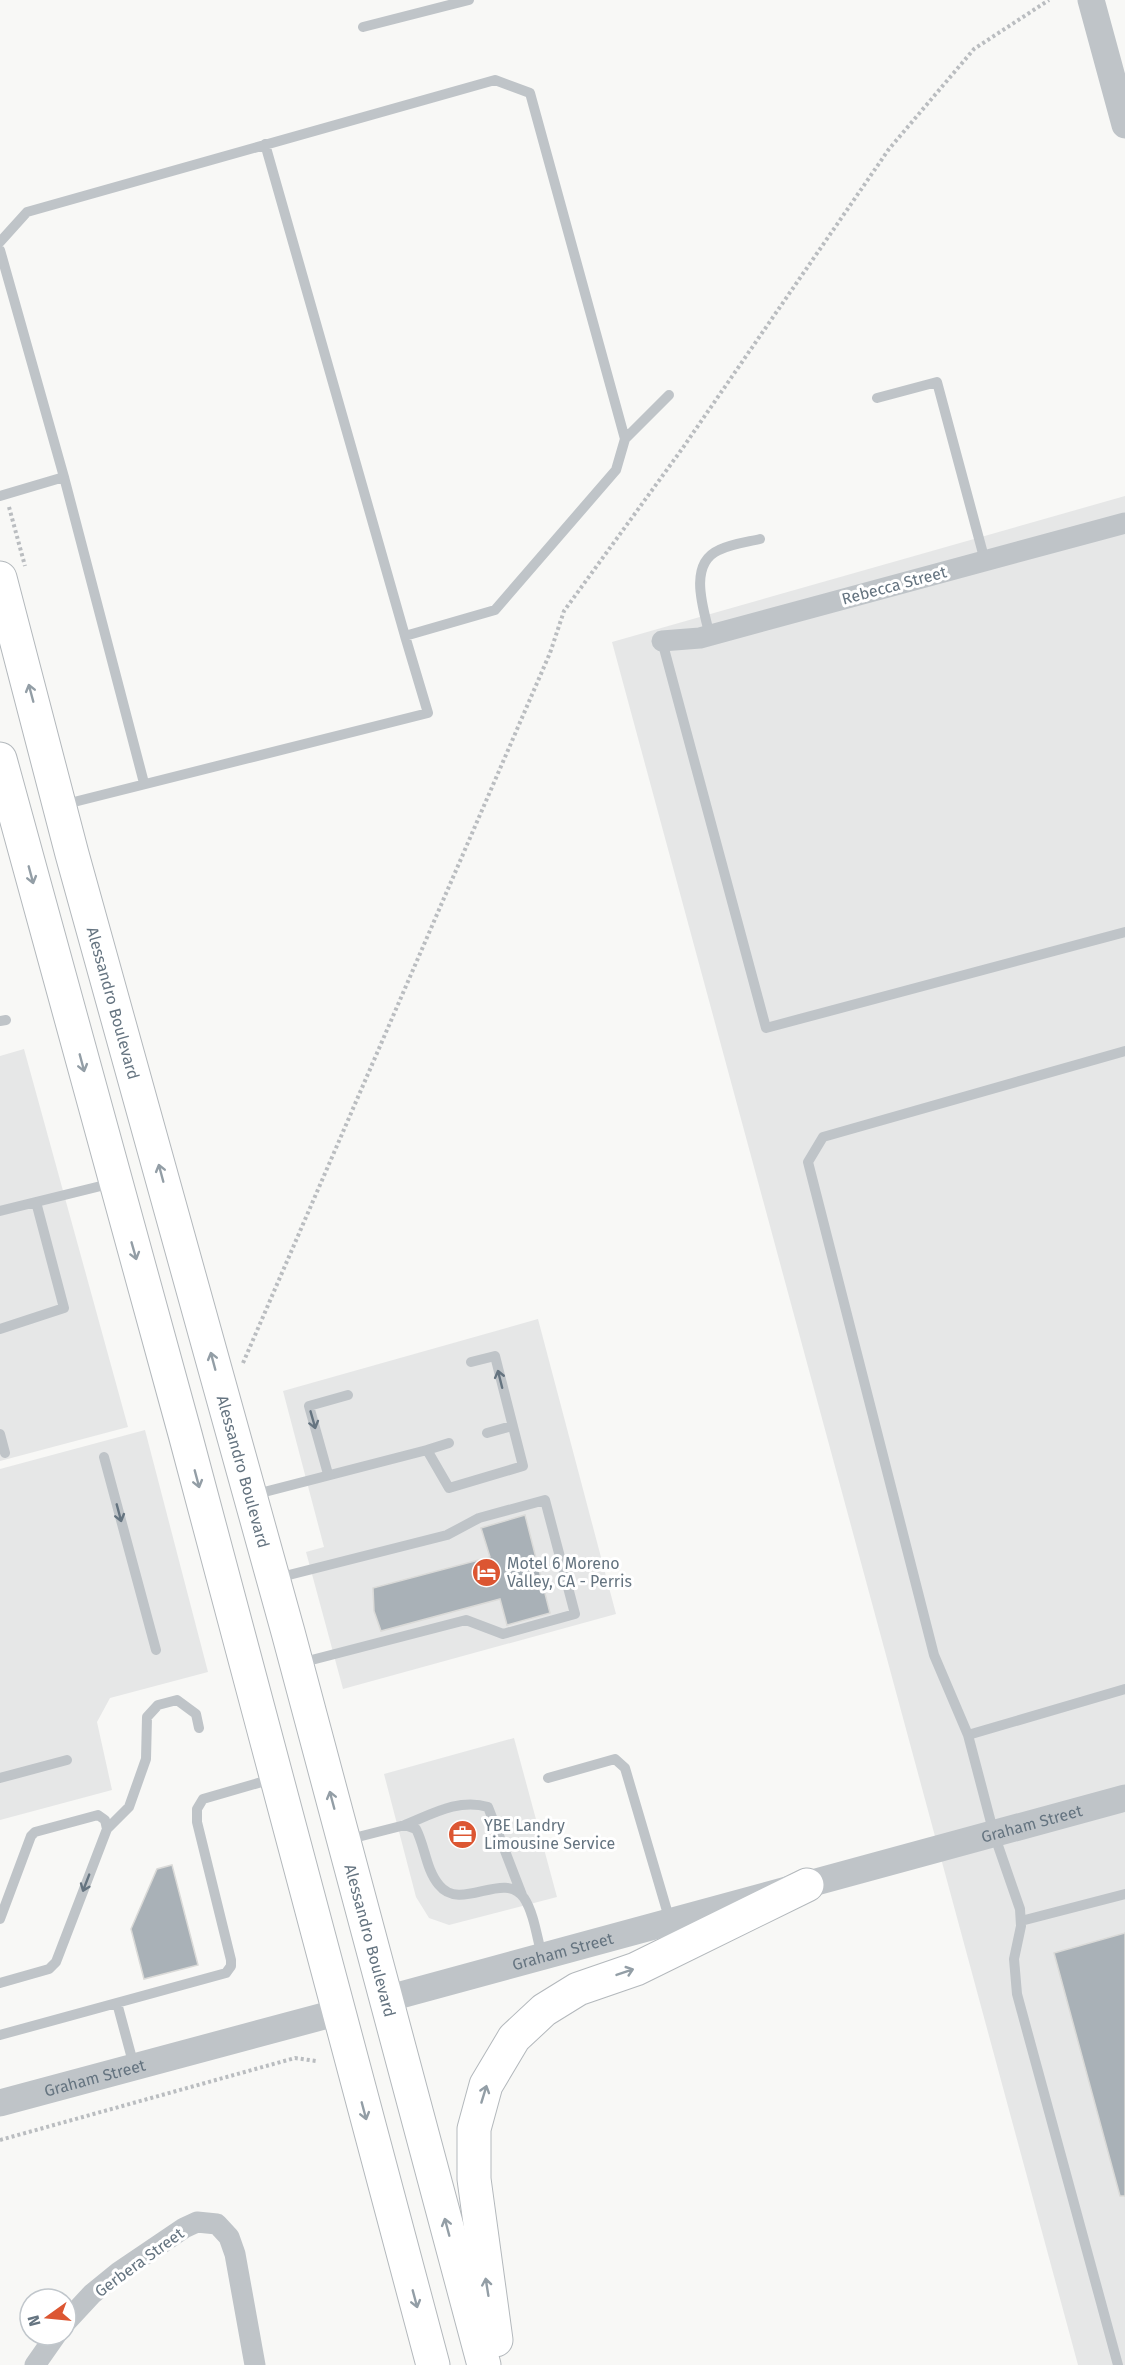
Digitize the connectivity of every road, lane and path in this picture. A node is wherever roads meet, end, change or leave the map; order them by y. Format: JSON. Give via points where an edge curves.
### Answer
{"nodes":[{"id":1,"x":469,"y":0,"type":"edge"},
{"id":2,"x":1049,"y":0,"type":"edge"},
{"id":3,"x":1091,"y":0,"type":"edge"},
{"id":4,"x":363,"y":27,"type":"dead end"},
{"id":5,"x":1125,"y":125,"type":"edge"},
{"id":6,"x":266,"y":144,"type":"junction"},
{"id":7,"x":0,"y":242,"type":"edge"},
{"id":8,"x":0,"y":250,"type":"edge"},
{"id":9,"x":669,"y":395,"type":"dead end"},
{"id":10,"x":877,"y":398,"type":"dead end"},
{"id":11,"x":625,"y":439,"type":"junction"},
{"id":12,"x":64,"y":477,"type":"junction"},
{"id":13,"x":0,"y":496,"type":"edge"},
{"id":14,"x":1125,"y":523,"type":"edge"},
{"id":15,"x":760,"y":539,"type":"dead end"},
{"id":16,"x":985,"y":561,"type":"junction"},
{"id":17,"x":0,"y":578,"type":"edge"},
{"id":18,"x":405,"y":636,"type":"junction"},
{"id":19,"x":710,"y":636,"type":"junction"},
{"id":20,"x":662,"y":641,"type":"joint"},
{"id":21,"x":0,"y":759,"type":"edge"},
{"id":22,"x":144,"y":783,"type":"junction"},
{"id":23,"x":59,"y":806,"type":"junction"},
{"id":24,"x":12,"y":819,"type":"junction"},
{"id":25,"x":1125,"y":932,"type":"edge"},
{"id":26,"x":1125,"y":1051,"type":"edge"},
{"id":27,"x":114,"y":1182,"type":"junction"},
{"id":28,"x":36,"y":1202,"type":"junction"},
{"id":29,"x":0,"y":1211,"type":"edge"},
{"id":30,"x":0,"y":1329,"type":"edge"},
{"id":31,"x":471,"y":1362,"type":"dead end"},
{"id":32,"x":243,"y":1363,"type":"dead end"},
{"id":33,"x":348,"y":1395,"type":"dead end"},
{"id":34,"x":512,"y":1426,"type":"junction"},
{"id":35,"x":488,"y":1433,"type":"dead end"},
{"id":36,"x":0,"y":1434,"type":"edge"},
{"id":37,"x":185,"y":1434,"type":"junction"},
{"id":38,"x":449,"y":1443,"type":"dead end"},
{"id":39,"x":427,"y":1450,"type":"junction"},
{"id":40,"x":5,"y":1453,"type":"dead end"},
{"id":41,"x":104,"y":1457,"type":"dead end"},
{"id":42,"x":328,"y":1474,"type":"junction"},
{"id":43,"x":250,"y":1496,"type":"junction"},
{"id":44,"x":273,"y":1579,"type":"junction"},
{"id":45,"x":288,"y":1632,"type":"junction"},
{"id":46,"x":156,"y":1650,"type":"dead end"},
{"id":47,"x":296,"y":1664,"type":"junction"},
{"id":48,"x":1125,"y":1689,"type":"edge"},
{"id":49,"x":199,"y":1728,"type":"dead end"},
{"id":50,"x":968,"y":1735,"type":"junction"},
{"id":51,"x":67,"y":1760,"type":"dead end"},
{"id":52,"x":0,"y":1778,"type":"edge"},
{"id":53,"x":275,"y":1778,"type":"junction"},
{"id":54,"x":548,"y":1778,"type":"dead end"},
{"id":55,"x":1125,"y":1798,"type":"edge"},
{"id":56,"x":405,"y":1825,"type":"junction"},
{"id":57,"x":107,"y":1829,"type":"junction"},
{"id":58,"x":994,"y":1834,"type":"junction"},
{"id":59,"x":343,"y":1841,"type":"junction"},
{"id":60,"x":807,"y":1885,"type":"junction"},
{"id":61,"x":1125,"y":1894,"type":"edge"},
{"id":62,"x":522,"y":1895,"type":"junction"},
{"id":63,"x":0,"y":1919,"type":"edge"},
{"id":64,"x":1021,"y":1921,"type":"junction"},
{"id":65,"x":670,"y":1922,"type":"junction"},
{"id":66,"x":542,"y":1956,"type":"junction"},
{"id":67,"x":0,"y":1983,"type":"edge"},
{"id":68,"x":386,"y":1999,"type":"junction"},
{"id":69,"x":117,"y":2003,"type":"junction"},
{"id":70,"x":339,"y":2012,"type":"junction"},
{"id":71,"x":0,"y":2035,"type":"edge"},
{"id":72,"x":316,"y":2061,"type":"dead end"},
{"id":73,"x":134,"y":2067,"type":"junction"},
{"id":74,"x":1,"y":2100,"type":"edge"},
{"id":75,"x":0,"y":2140,"type":"edge"},
{"id":76,"x":78,"y":2309,"type":"edge"},
{"id":77,"x":47,"y":2347,"type":"edge"},
{"id":78,"x":34,"y":2365,"type":"edge"},
{"id":79,"x":255,"y":2365,"type":"edge"},
{"id":80,"x":433,"y":2365,"type":"edge"},
{"id":81,"x":484,"y":2365,"type":"edge"},
{"id":82,"x":500,"y":2365,"type":"edge"},
{"id":83,"x":1118,"y":2365,"type":"edge"}],
"edges":[{"from":1,"to":4,"type":"lane"},
{"from":2,"to":32,"type":"path","via":[[974,49],[889,148],[682,449],[564,611],[550,653]]},
{"from":3,"to":5,"type":"street"},
{"from":6,"to":7,"type":"lane","via":[[27,212]]},
{"from":6,"to":11,"type":"lane","via":[[495,80],[530,93]]},
{"from":6,"to":18,"type":"lane"},
{"from":8,"to":12,"type":"lane"},
{"from":9,"to":11,"type":"lane"},
{"from":10,"to":16,"type":"lane","via":[[937,382]]},
{"from":11,"to":18,"type":"lane","via":[[616,470],[495,610]]},
{"from":12,"to":13,"type":"lane"},
{"from":12,"to":22,"type":"lane"},
{"from":14,"to":16,"type":"street","name":"Rebecca Street"},
{"from":15,"to":19,"type":"lane","via":[[717,550],[706,564],[698,583]]},
{"from":16,"to":19,"type":"street","name":"Rebecca Street"},
{"from":23,"to":17,"type":"main road","name":"Alessandro Boulevard","one_way":true},
{"from":18,"to":22,"type":"lane","via":[[428,713]]},
{"from":19,"to":20,"type":"street","name":"Rebecca Street"},
{"from":20,"to":25,"type":"lane","via":[[766,1028]]},
{"from":21,"to":24,"type":"main road"},
{"from":22,"to":23,"type":"lane"},
{"from":23,"to":24,"type":"main road"},
{"from":43,"to":23,"type":"main road","name":"Alessandro Boulevard","one_way":true},
{"from":24,"to":27,"type":"main road","one_way":true},
{"from":26,"to":50,"type":"lane","via":[[823,1137],[808,1162],[933,1655]]},
{"from":27,"to":28,"type":"lane"},
{"from":27,"to":37,"type":"main road","one_way":true},
{"from":28,"to":29,"type":"lane"},
{"from":28,"to":30,"type":"lane","via":[[64,1308]]},
{"from":34,"to":31,"type":"lane","one_way":true,"via":[[495,1356]]},
{"from":33,"to":42,"type":"lane","one_way":true,"via":[[309,1406]]},
{"from":34,"to":35,"type":"lane"},
{"from":34,"to":39,"type":"lane","via":[[524,1466],[449,1488]]},
{"from":36,"to":40,"type":"lane"},
{"from":37,"to":45,"type":"main road","via":[[204,1433],[211,1439],[243,1552]]},
{"from":37,"to":53,"type":"main road","one_way":true},
{"from":38,"to":39,"type":"lane"},
{"from":39,"to":42,"type":"lane"},
{"from":41,"to":46,"type":"lane","one_way":true},
{"from":42,"to":43,"type":"lane"},
{"from":43,"to":44,"type":"main road","name":"Alessandro Boulevard"},
{"from":44,"to":45,"type":"main road","name":"Alessandro Boulevard"},
{"from":44,"to":47,"type":"lane","via":[[447,1535],[479,1518],[544,1500],[575,1614],[503,1634],[466,1620]]},
{"from":45,"to":47,"type":"main road","name":"Alessandro Boulevard"},
{"from":59,"to":47,"type":"main road","name":"Alessandro Boulevard","one_way":true},
{"from":48,"to":50,"type":"lane"},
{"from":49,"to":57,"type":"lane","via":[[196,1714],[177,1700],[158,1705],[147,1717],[146,1759],[129,1807]]},
{"from":50,"to":58,"type":"lane"},
{"from":51,"to":52,"type":"lane"},
{"from":53,"to":69,"type":"lane","via":[[203,1799],[197,1809],[231,1966],[226,1973],[204,1981]]},
{"from":53,"to":70,"type":"main road"},
{"from":54,"to":65,"type":"lane","via":[[615,1759],[626,1768]]},
{"from":55,"to":58,"type":"street","name":"Graham Street"},
{"from":56,"to":59,"type":"lane"},
{"from":56,"to":62,"type":"lane","via":[[416,1829],[431,1871],[448,1893],[469,1895],[500,1888],[514,1889]]},
{"from":56,"to":62,"type":"lane","via":[[455,1805],[474,1803],[488,1807]]},
{"from":57,"to":63,"type":"lane","via":[[105,1820],[98,1815],[35,1832]]},
{"from":57,"to":67,"type":"lane","one_way":true,"via":[[56,1962],[49,1969]]},
{"from":58,"to":60,"type":"street","name":"Graham Street"},
{"from":58,"to":64,"type":"lane","via":[[1013,1885]]},
{"from":59,"to":68,"type":"main road","name":"Alessandro Boulevard"},
{"from":60,"to":65,"type":"street","name":"Graham Street"},
{"from":82,"to":60,"type":"main road","one_way":true,"via":[[481,2244],[474,2179],[474,2129],[486,2085],[514,2038],[544,2010],[578,1989],[636,1969]]},
{"from":61,"to":64,"type":"lane"},
{"from":62,"to":66,"type":"lane"},
{"from":64,"to":83,"type":"lane","via":[[1014,1959],[1017,1994]]},
{"from":65,"to":66,"type":"street","name":"Graham Street"},
{"from":66,"to":68,"type":"street","name":"Graham Street"},
{"from":68,"to":70,"type":"main road","name":"Graham Street"},
{"from":81,"to":68,"type":"main road","name":"Alessandro Boulevard","one_way":true},
{"from":69,"to":71,"type":"lane"},
{"from":69,"to":73,"type":"lane"},
{"from":70,"to":73,"type":"street","name":"Graham Street"},
{"from":70,"to":80,"type":"main road","one_way":true},
{"from":72,"to":75,"type":"path","via":[[295,2058]]},
{"from":73,"to":74,"type":"street","name":"Graham Street"},
{"from":76,"to":79,"type":"street","name":"Gerbera Street","via":[[119,2272],[184,2228],[197,2222],[217,2224],[229,2237],[234,2254]]},
{"from":77,"to":78,"type":"street"}]}
